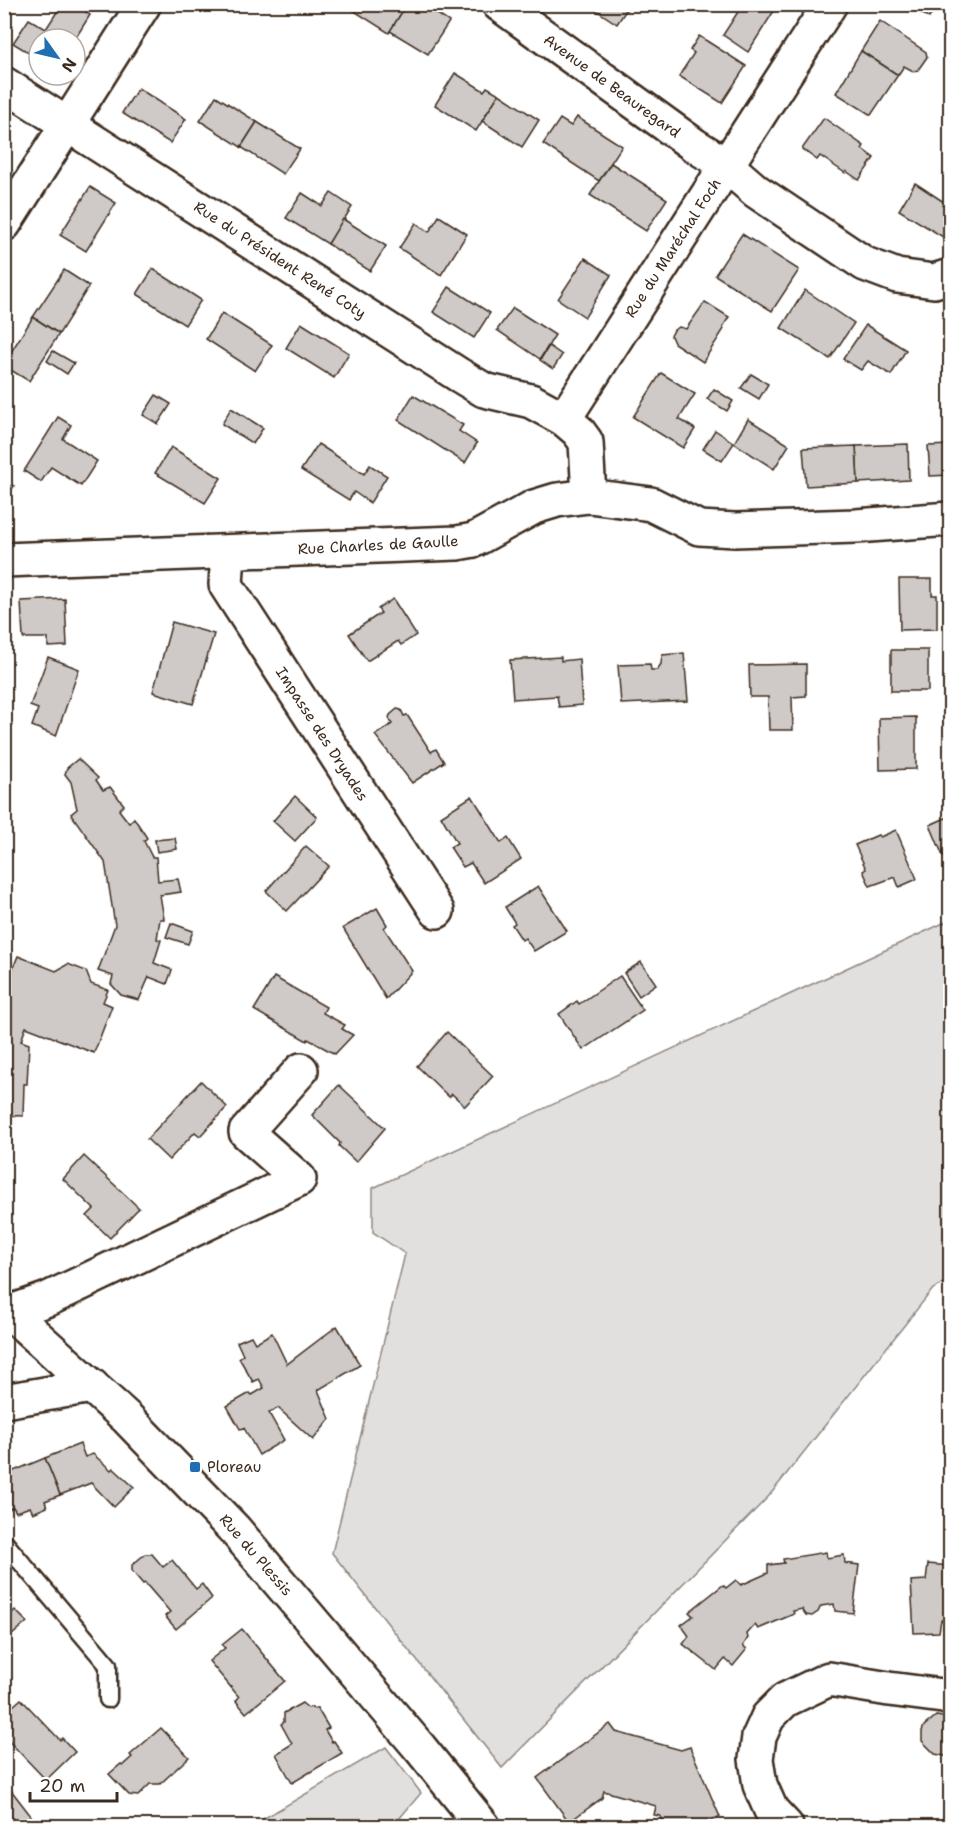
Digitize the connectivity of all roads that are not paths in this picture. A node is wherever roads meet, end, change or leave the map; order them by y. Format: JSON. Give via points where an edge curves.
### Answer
{"nodes":[{"id":1,"x":144,"y":4,"type":"edge"},
{"id":2,"x":499,"y":4,"type":"edge"},
{"id":3,"x":830,"y":4,"type":"edge"},
{"id":4,"x":4,"y":84,"type":"edge"},
{"id":5,"x":68,"y":125,"type":"junction"},
{"id":6,"x":726,"y":165,"type":"junction"},
{"id":7,"x":4,"y":224,"type":"edge"},
{"id":8,"x":951,"y":276,"type":"edge"},
{"id":9,"x":564,"y":419,"type":"junction"},
{"id":10,"x":589,"y":496,"type":"junction"},
{"id":11,"x":951,"y":519,"type":"edge"},
{"id":12,"x":228,"y":552,"type":"junction"},
{"id":13,"x":4,"y":560,"type":"edge"},
{"id":14,"x":437,"y":911,"type":"dead end"},
{"id":15,"x":301,"y":1070,"type":"dead end"},
{"id":16,"x":8,"y":1310,"type":"edge"},
{"id":17,"x":92,"y":1386,"type":"junction"},
{"id":18,"x":4,"y":1401,"type":"edge"},
{"id":19,"x":4,"y":1542,"type":"edge"},
{"id":20,"x":951,"y":1697,"type":"edge"},
{"id":21,"x":108,"y":1699,"type":"dead end"},
{"id":22,"x":483,"y":1827,"type":"edge"},
{"id":23,"x":786,"y":1827,"type":"edge"}],
"edges":[{"from":1,"to":5,"type":"street"},
{"from":2,"to":6,"type":"street","name":"Avenue de Beauregard"},
{"from":3,"to":6,"type":"street","name":"Rue du Maréchal Foch"},
{"from":4,"to":5,"type":"street","name":"Rue du Président René Coty"},
{"from":5,"to":7,"type":"street"},
{"from":5,"to":9,"type":"street","name":"Rue du Président René Coty","via":[[484,390],[531,401]]},
{"from":6,"to":8,"type":"street","name":"Avenue de Beauregard","via":[[756,191],[865,264],[897,276],[934,281]]},
{"from":6,"to":9,"type":"street","name":"Rue du Maréchal Foch"},
{"from":9,"to":10,"type":"street","via":[[586,442]]},
{"from":10,"to":11,"type":"street","name":"Rue Charles de Gaulle","via":[[651,504],[699,528],[856,526]]},
{"from":10,"to":12,"type":"street","name":"Rue Charles de Gaulle","via":[[534,507],[474,540],[457,543]]},
{"from":12,"to":13,"type":"street","name":"Rue Charles de Gaulle"},
{"from":12,"to":14,"type":"street","name":"Impasse des Dryades","via":[[226,585]]},
{"from":15,"to":16,"type":"street","via":[[246,1132],[299,1179],[48,1299]]},
{"from":16,"to":17,"type":"street","name":"Rue du Plessis"},
{"from":17,"to":18,"type":"street"},
{"from":17,"to":22,"type":"street","name":"Rue du Plessis","via":[[235,1530]]},
{"from":19,"to":21,"type":"lane","via":[[108,1665]]},
{"from":20,"to":23,"type":"street","via":[[829,1679],[785,1700],[768,1716],[759,1737],[756,1759],[760,1785],[771,1810]]}]}
